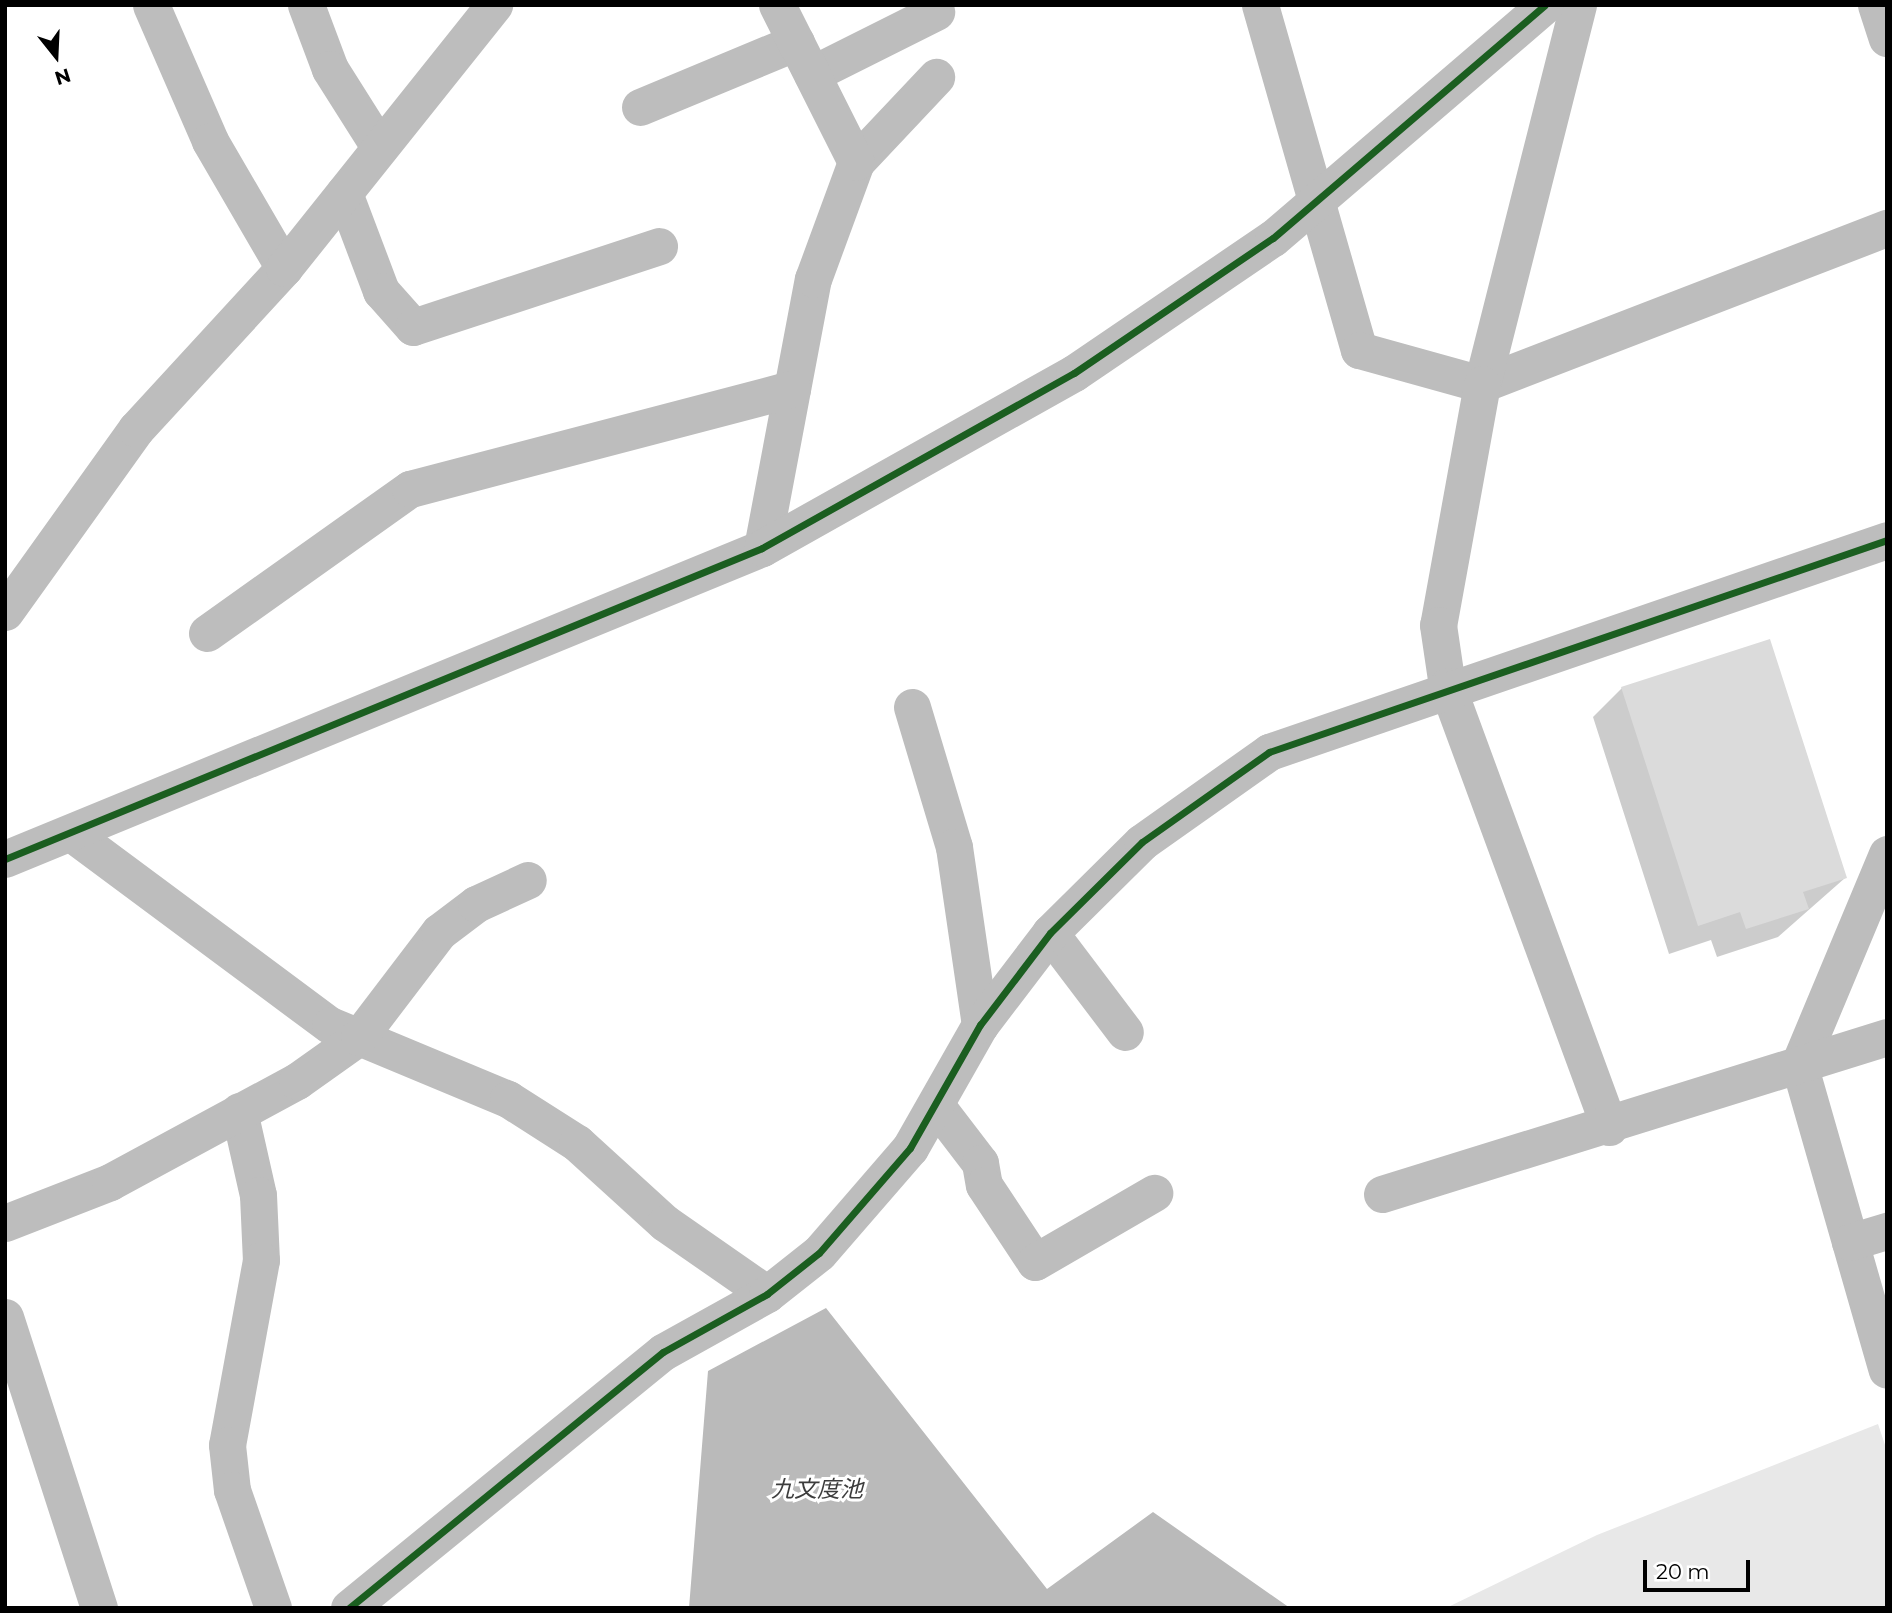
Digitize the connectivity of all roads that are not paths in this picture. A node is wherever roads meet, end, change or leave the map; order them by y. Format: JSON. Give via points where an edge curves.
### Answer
{"nodes":[{"id":1,"x":150,"y":5,"type":"edge"},
{"id":2,"x":306,"y":5,"type":"edge"},
{"id":3,"x":494,"y":5,"type":"edge"},
{"id":4,"x":777,"y":5,"type":"edge"},
{"id":5,"x":1260,"y":5,"type":"edge"},
{"id":6,"x":1545,"y":5,"type":"edge"},
{"id":7,"x":1578,"y":5,"type":"edge"},
{"id":8,"x":1876,"y":5,"type":"edge"},
{"id":9,"x":936,"y":12,"type":"dead end"},
{"id":10,"x":1887,"y":38,"type":"edge"},
{"id":11,"x":804,"y":58,"type":"junction"},
{"id":12,"x":936,"y":77,"type":"dead end"},
{"id":13,"x":640,"y":107,"type":"dead end"},
{"id":14,"x":380,"y":148,"type":"junction"},
{"id":15,"x":856,"y":162,"type":"junction"},
{"id":16,"x":344,"y":193,"type":"junction"},
{"id":17,"x":1317,"y":200,"type":"junction"},
{"id":18,"x":1887,"y":228,"type":"edge"},
{"id":19,"x":659,"y":246,"type":"dead end"},
{"id":20,"x":284,"y":268,"type":"junction"},
{"id":21,"x":1482,"y":384,"type":"junction"},
{"id":22,"x":792,"y":389,"type":"junction"},
{"id":23,"x":1887,"y":540,"type":"edge"},
{"id":24,"x":762,"y":548,"type":"junction"},
{"id":25,"x":5,"y":612,"type":"edge"},
{"id":26,"x":207,"y":633,"type":"dead end"},
{"id":27,"x":1447,"y":686,"type":"junction"},
{"id":28,"x":912,"y":707,"type":"dead end"},
{"id":29,"x":71,"y":833,"type":"junction"},
{"id":30,"x":1887,"y":854,"type":"edge"},
{"id":31,"x":5,"y":859,"type":"edge"},
{"id":32,"x":528,"y":880,"type":"dead end"},
{"id":33,"x":1050,"y":933,"type":"junction"},
{"id":34,"x":981,"y":1025,"type":"junction"},
{"id":35,"x":1125,"y":1032,"type":"dead end"},
{"id":36,"x":359,"y":1037,"type":"junction"},
{"id":37,"x":1887,"y":1037,"type":"edge"},
{"id":38,"x":1799,"y":1064,"type":"junction"},
{"id":39,"x":938,"y":1108,"type":"junction"},
{"id":40,"x":239,"y":1111,"type":"junction"},
{"id":41,"x":1609,"y":1127,"type":"junction"},
{"id":42,"x":1154,"y":1193,"type":"dead end"},
{"id":43,"x":1382,"y":1194,"type":"dead end"},
{"id":44,"x":5,"y":1223,"type":"edge"},
{"id":45,"x":1887,"y":1231,"type":"edge"},
{"id":46,"x":1850,"y":1242,"type":"junction"},
{"id":47,"x":767,"y":1294,"type":"junction"},
{"id":48,"x":5,"y":1317,"type":"edge"},
{"id":49,"x":1887,"y":1370,"type":"edge"},
{"id":50,"x":99,"y":1608,"type":"edge"},
{"id":51,"x":273,"y":1608,"type":"edge"},
{"id":52,"x":349,"y":1608,"type":"edge"}],
"edges":[{"from":1,"to":20,"type":"street","via":[[210,141]]},
{"from":2,"to":14,"type":"street","via":[[330,69]]},
{"from":3,"to":14,"type":"street"},
{"from":4,"to":11,"type":"street"},
{"from":5,"to":17,"type":"street"},
{"from":6,"to":17,"type":"street"},
{"from":7,"to":21,"type":"street"},
{"from":8,"to":10,"type":"street"},
{"from":9,"to":11,"type":"street"},
{"from":11,"to":13,"type":"street"},
{"from":11,"to":15,"type":"street"},
{"from":12,"to":15,"type":"street"},
{"from":14,"to":16,"type":"street"},
{"from":15,"to":22,"type":"street","via":[[813,279]]},
{"from":16,"to":19,"type":"street","via":[[381,291],[414,327]]},
{"from":16,"to":20,"type":"street"},
{"from":17,"to":21,"type":"street","via":[[1359,349]]},
{"from":17,"to":24,"type":"street","via":[[1273,238],[1074,373]]},
{"from":18,"to":21,"type":"street"},
{"from":20,"to":25,"type":"street","via":[[136,429]]},
{"from":21,"to":27,"type":"street","via":[[1438,625]]},
{"from":22,"to":24,"type":"street"},
{"from":22,"to":26,"type":"street","via":[[410,489]]},
{"from":23,"to":27,"type":"street"},
{"from":24,"to":29,"type":"street"},
{"from":27,"to":33,"type":"street","via":[[1269,752],[1142,842]]},
{"from":27,"to":41,"type":"street"},
{"from":28,"to":34,"type":"street","via":[[954,847]]},
{"from":29,"to":31,"type":"street"},
{"from":29,"to":36,"type":"street","via":[[330,1025]]},
{"from":30,"to":38,"type":"street"},
{"from":32,"to":36,"type":"street","via":[[476,904],[439,932]]},
{"from":33,"to":34,"type":"street"},
{"from":33,"to":35,"type":"street"},
{"from":34,"to":39,"type":"street"},
{"from":36,"to":40,"type":"street"},
{"from":36,"to":47,"type":"street","via":[[508,1099],[577,1143],[665,1223]]},
{"from":37,"to":38,"type":"street"},
{"from":38,"to":41,"type":"street"},
{"from":38,"to":46,"type":"street"},
{"from":39,"to":42,"type":"street","via":[[980,1163],[984,1185],[1035,1262]]},
{"from":39,"to":47,"type":"street","via":[[819,1253]]},
{"from":40,"to":44,"type":"street","via":[[110,1182]]},
{"from":40,"to":51,"type":"street","via":[[258,1195],[261,1260],[227,1445],[232,1490]]},
{"from":41,"to":43,"type":"street"},
{"from":45,"to":46,"type":"street"},
{"from":46,"to":49,"type":"street"},
{"from":47,"to":52,"type":"street","via":[[663,1352]]},
{"from":48,"to":50,"type":"street"}]}
